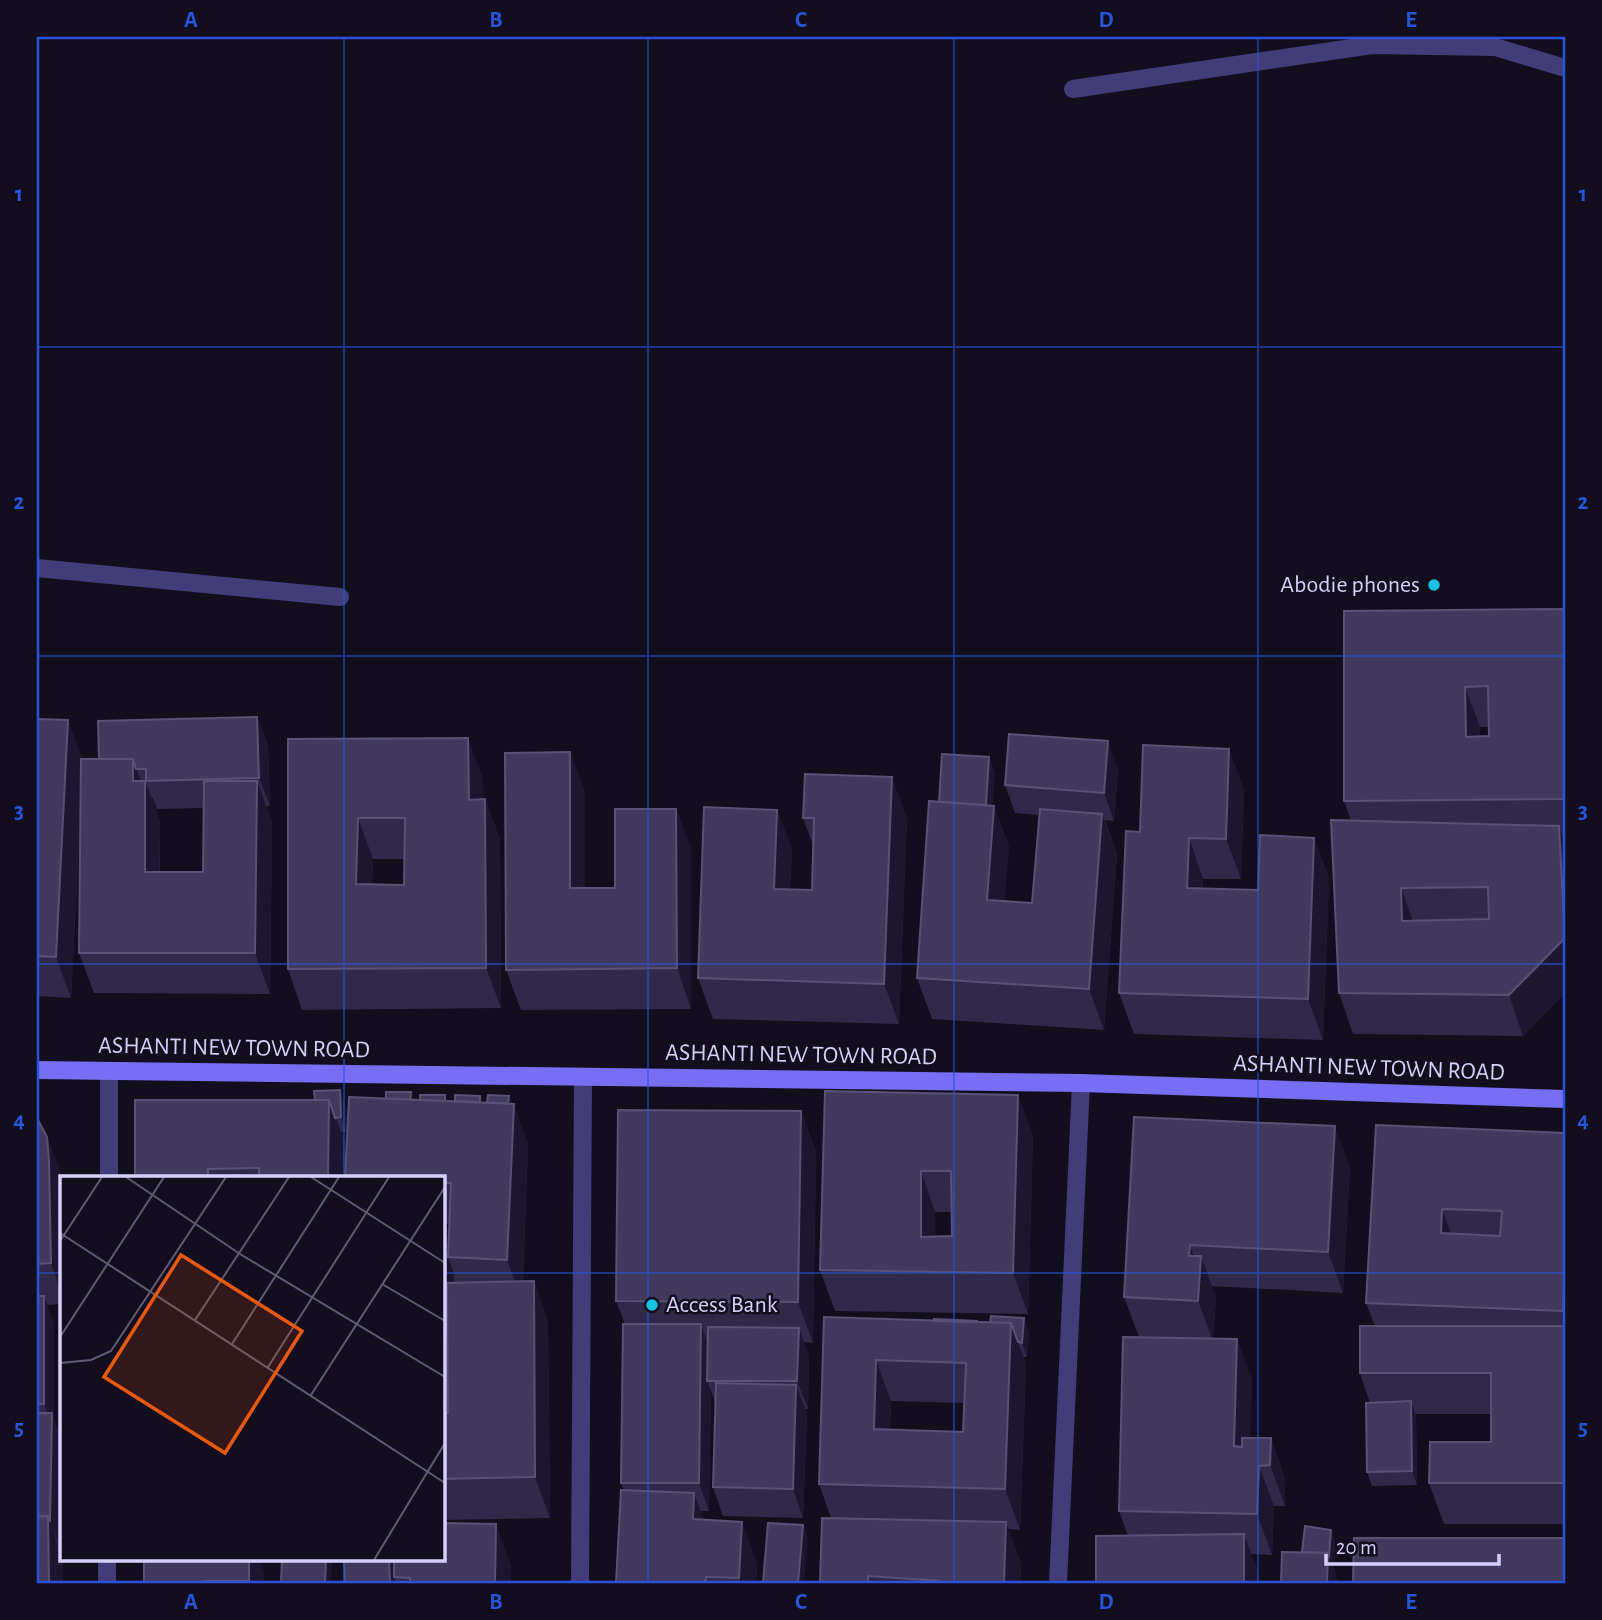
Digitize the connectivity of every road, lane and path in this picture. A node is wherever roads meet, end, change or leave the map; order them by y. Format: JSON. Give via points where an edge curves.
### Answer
{"nodes":[{"id":1,"x":1565,"y":68,"type":"edge"},
{"id":2,"x":1073,"y":89,"type":"dead end"},
{"id":3,"x":37,"y":568,"type":"edge"},
{"id":4,"x":340,"y":597,"type":"dead end"},
{"id":5,"x":37,"y":1070,"type":"edge"},
{"id":6,"x":109,"y":1071,"type":"junction"},
{"id":7,"x":583,"y":1077,"type":"junction"},
{"id":8,"x":1081,"y":1083,"type":"junction"},
{"id":9,"x":1565,"y":1099,"type":"edge"},
{"id":10,"x":108,"y":1176,"type":"edge"},
{"id":11,"x":107,"y":1560,"type":"edge"},
{"id":12,"x":107,"y":1583,"type":"edge"},
{"id":13,"x":580,"y":1583,"type":"edge"},
{"id":14,"x":1058,"y":1583,"type":"edge"}],
"edges":[{"from":1,"to":2,"type":"street","via":[[1495,47],[1372,45]]},
{"from":3,"to":4,"type":"street"},
{"from":5,"to":6,"type":"street","name":"ASHANTI NEW TOWN ROAD"},
{"from":6,"to":7,"type":"street","name":"ASHANTI NEW TOWN ROAD"},
{"from":6,"to":10,"type":"street"},
{"from":7,"to":8,"type":"street","name":"ASHANTI NEW TOWN ROAD"},
{"from":7,"to":13,"type":"street"},
{"from":8,"to":9,"type":"street","name":"ASHANTI NEW TOWN ROAD"},
{"from":8,"to":14,"type":"street"},
{"from":11,"to":12,"type":"street"}]}
